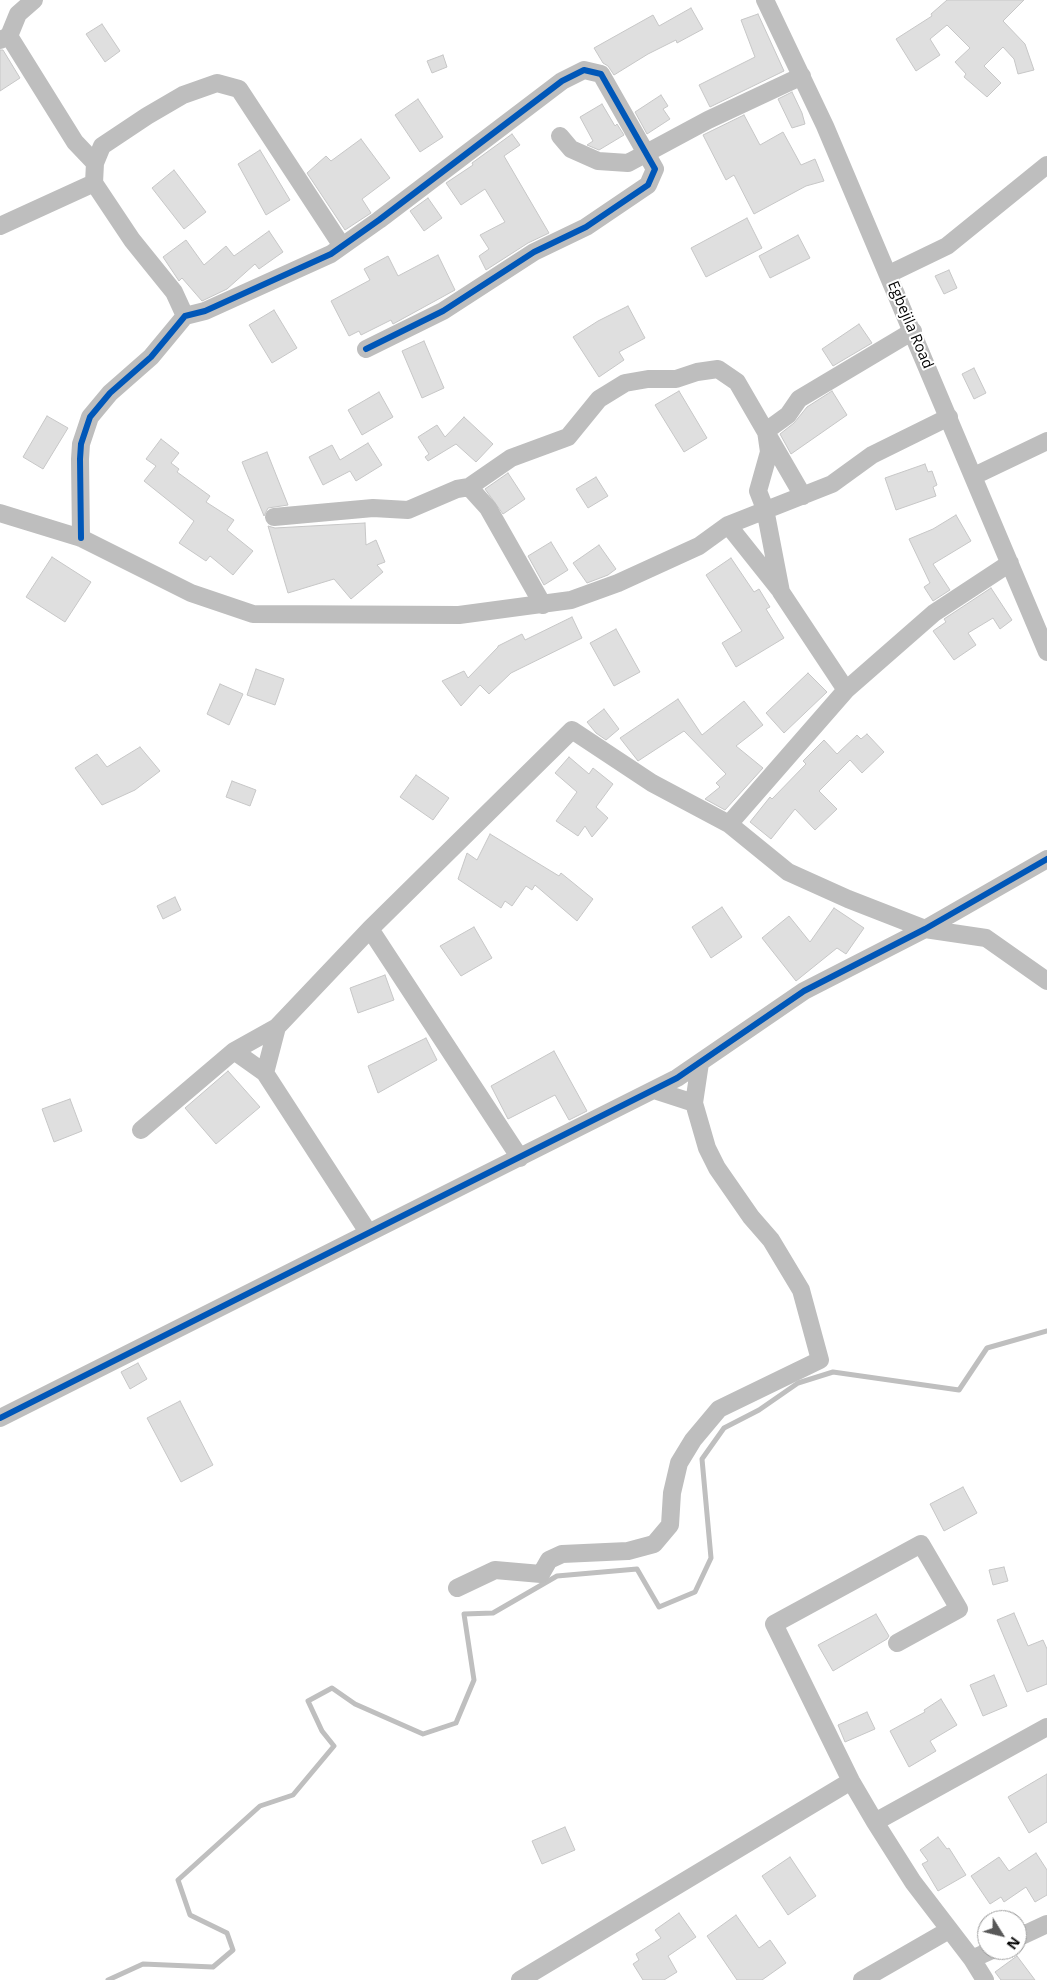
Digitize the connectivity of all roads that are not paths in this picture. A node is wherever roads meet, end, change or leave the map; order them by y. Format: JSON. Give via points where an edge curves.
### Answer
{"nodes":[{"id":1,"x":34,"y":0,"type":"edge"},
{"id":2,"x":765,"y":0,"type":"edge"},
{"id":3,"x":4,"y":38,"type":"edge"},
{"id":4,"x":802,"y":76,"type":"junction"},
{"id":5,"x":560,"y":136,"type":"dead end"},
{"id":6,"x":646,"y":153,"type":"junction"},
{"id":7,"x":95,"y":163,"type":"junction"},
{"id":8,"x":1047,"y":165,"type":"edge"},
{"id":9,"x":94,"y":183,"type":"junction"},
{"id":10,"x":0,"y":226,"type":"edge"},
{"id":11,"x":342,"y":246,"type":"junction"},
{"id":12,"x":889,"y":274,"type":"junction"},
{"id":13,"x":185,"y":316,"type":"junction"},
{"id":14,"x":913,"y":331,"type":"junction"},
{"id":15,"x":366,"y":349,"type":"dead end"},
{"id":16,"x":949,"y":417,"type":"junction"},
{"id":17,"x":766,"y":431,"type":"junction"},
{"id":18,"x":1047,"y":441,"type":"edge"},
{"id":19,"x":974,"y":476,"type":"junction"},
{"id":20,"x":469,"y":487,"type":"junction"},
{"id":21,"x":803,"y":496,"type":"junction"},
{"id":22,"x":765,"y":509,"type":"junction"},
{"id":23,"x":0,"y":513,"type":"edge"},
{"id":24,"x":274,"y":517,"type":"dead end"},
{"id":25,"x":728,"y":525,"type":"junction"},
{"id":26,"x":81,"y":538,"type":"junction"},
{"id":27,"x":1010,"y":563,"type":"junction"},
{"id":28,"x":781,"y":592,"type":"junction"},
{"id":29,"x":543,"y":605,"type":"junction"},
{"id":30,"x":1047,"y":652,"type":"edge"},
{"id":31,"x":846,"y":690,"type":"junction"},
{"id":32,"x":730,"y":824,"type":"junction"},
{"id":33,"x":1047,"y":859,"type":"edge"},
{"id":34,"x":925,"y":928,"type":"junction"},
{"id":35,"x":370,"y":929,"type":"junction"},
{"id":36,"x":1047,"y":980,"type":"edge"},
{"id":37,"x":277,"y":1027,"type":"junction"},
{"id":38,"x":234,"y":1051,"type":"junction"},
{"id":39,"x":700,"y":1063,"type":"junction"},
{"id":40,"x":265,"y":1073,"type":"junction"},
{"id":41,"x":654,"y":1090,"type":"junction"},
{"id":42,"x":694,"y":1104,"type":"junction"},
{"id":43,"x":141,"y":1130,"type":"dead end"},
{"id":44,"x":520,"y":1158,"type":"junction"},
{"id":45,"x":368,"y":1232,"type":"junction"},
{"id":46,"x":0,"y":1418,"type":"edge"},
{"id":47,"x":457,"y":1588,"type":"dead end"},
{"id":48,"x":897,"y":1643,"type":"dead end"},
{"id":49,"x":1047,"y":1727,"type":"edge"},
{"id":50,"x":851,"y":1781,"type":"junction"},
{"id":51,"x":875,"y":1822,"type":"junction"},
{"id":52,"x":1047,"y":1924,"type":"edge"},
{"id":53,"x":950,"y":1930,"type":"junction"},
{"id":54,"x":1027,"y":1933,"type":"edge"},
{"id":55,"x":977,"y":1957,"type":"edge"},
{"id":56,"x":972,"y":1959,"type":"junction"},
{"id":57,"x":520,"y":1980,"type":"edge"},
{"id":58,"x":862,"y":1980,"type":"edge"},
{"id":59,"x":985,"y":1980,"type":"edge"}],
"edges":[{"from":1,"to":3,"type":"street","via":[[18,14]]},
{"from":2,"to":4,"type":"street","name":"Egbejila Road"},
{"from":3,"to":7,"type":"street","via":[[75,142]]},
{"from":4,"to":6,"type":"street"},
{"from":4,"to":12,"type":"street","name":"Egbejila Road"},
{"from":5,"to":6,"type":"street","via":[[571,149],[598,161],[628,163]]},
{"from":6,"to":11,"type":"street","via":[[601,74],[584,70],[562,82]]},
{"from":6,"to":15,"type":"street","via":[[654,169],[648,184],[620,206],[586,228],[534,252],[443,311]]},
{"from":7,"to":9,"type":"street"},
{"from":7,"to":11,"type":"street","via":[[102,146],[183,95],[217,83],[239,88]]},
{"from":8,"to":12,"type":"street","via":[[947,246]]},
{"from":9,"to":10,"type":"street"},
{"from":9,"to":13,"type":"street","via":[[132,240],[174,292]]},
{"from":11,"to":13,"type":"street","via":[[320,260],[231,300]]},
{"from":12,"to":14,"type":"street","name":"Egbejila Road"},
{"from":13,"to":26,"type":"street","via":[[151,357],[110,393],[90,417],[80,459]]},
{"from":14,"to":16,"type":"street","name":"Egbejila Road"},
{"from":14,"to":17,"type":"street","via":[[799,399],[788,415]]},
{"from":16,"to":19,"type":"street","name":"Egbejila Road"},
{"from":16,"to":21,"type":"street","via":[[872,455],[832,484]]},
{"from":17,"to":20,"type":"street","via":[[736,382],[718,369],[676,379],[626,382],[599,399],[568,437],[511,458]]},
{"from":17,"to":21,"type":"street"},
{"from":17,"to":22,"type":"street","via":[[769,452],[758,491]]},
{"from":18,"to":19,"type":"street"},
{"from":19,"to":27,"type":"street","name":"Egbejila Road"},
{"from":20,"to":24,"type":"street","via":[[408,510],[373,508]]},
{"from":20,"to":29,"type":"street","via":[[488,508]]},
{"from":21,"to":22,"type":"street"},
{"from":22,"to":25,"type":"street"},
{"from":22,"to":28,"type":"street"},
{"from":23,"to":26,"type":"street"},
{"from":25,"to":28,"type":"street"},
{"from":25,"to":29,"type":"street","via":[[699,546],[618,583],[571,600]]},
{"from":26,"to":29,"type":"street","via":[[191,593],[253,614],[459,615]]},
{"from":27,"to":30,"type":"street","name":"Egbejila Road"},
{"from":27,"to":31,"type":"street","via":[[934,613]]},
{"from":28,"to":31,"type":"street"},
{"from":31,"to":32,"type":"street"},
{"from":32,"to":34,"type":"street","via":[[788,872]]},
{"from":32,"to":35,"type":"street","via":[[652,783],[572,730]]},
{"from":33,"to":34,"type":"street"},
{"from":34,"to":36,"type":"street","via":[[986,938]]},
{"from":34,"to":39,"type":"street","via":[[804,991]]},
{"from":35,"to":37,"type":"street"},
{"from":35,"to":44,"type":"street"},
{"from":37,"to":38,"type":"street"},
{"from":37,"to":40,"type":"street"},
{"from":38,"to":40,"type":"street"},
{"from":38,"to":43,"type":"street"},
{"from":39,"to":41,"type":"street"},
{"from":39,"to":42,"type":"street"},
{"from":40,"to":45,"type":"street"},
{"from":41,"to":42,"type":"street"},
{"from":41,"to":44,"type":"street"},
{"from":42,"to":47,"type":"street","via":[[707,1148],[717,1168],[771,1240],[801,1290],[820,1360],[720,1409],[678,1463],[670,1525],[654,1544],[628,1551],[562,1554],[550,1560],[540,1574],[495,1570]]},
{"from":44,"to":45,"type":"street"},
{"from":45,"to":46,"type":"street"},
{"from":48,"to":50,"type":"street","via":[[959,1609],[921,1544],[774,1624]]},
{"from":49,"to":51,"type":"street"},
{"from":50,"to":51,"type":"street"},
{"from":50,"to":57,"type":"street"},
{"from":51,"to":53,"type":"street","via":[[913,1882]]},
{"from":52,"to":54,"type":"street"},
{"from":53,"to":56,"type":"street"},
{"from":53,"to":58,"type":"street"},
{"from":55,"to":56,"type":"street"},
{"from":56,"to":59,"type":"street"}]}
